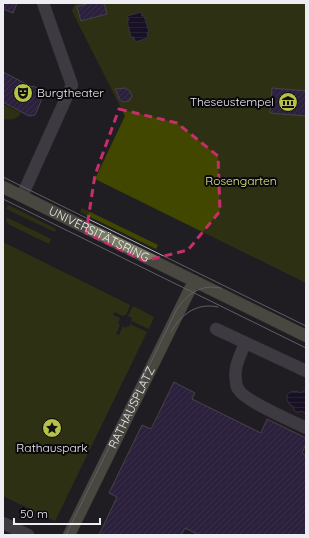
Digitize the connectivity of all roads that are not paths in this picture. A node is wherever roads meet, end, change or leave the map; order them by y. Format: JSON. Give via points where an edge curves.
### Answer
{"nodes":[{"id":1,"x":43,"y":3,"type":"edge"},
{"id":2,"x":3,"y":187,"type":"edge"},
{"id":3,"x":22,"y":196,"type":"junction"},
{"id":4,"x":194,"y":281,"type":"junction"},
{"id":5,"x":216,"y":329,"type":"dead end"},
{"id":6,"x":306,"y":336,"type":"edge"},
{"id":7,"x":245,"y":342,"type":"junction"},
{"id":8,"x":306,"y":371,"type":"edge"},
{"id":9,"x":306,"y":428,"type":"edge"},
{"id":10,"x":3,"y":523,"type":"edge"},
{"id":11,"x":28,"y":535,"type":"edge"},
{"id":12,"x":69,"y":535,"type":"edge"}],
"edges":[{"from":1,"to":3,"type":"street","via":[[72,85]]},
{"from":2,"to":3,"type":"main road","name":"UNIVERSITÄTSRING"},
{"from":3,"to":4,"type":"main road","name":"UNIVERSITÄTSRING"},
{"from":4,"to":6,"type":"main road","name":"UNIVERSITÄTSRING"},
{"from":4,"to":12,"type":"main road","name":"RATHAUSPLATZ"},
{"from":5,"to":7,"type":"street"},
{"from":7,"to":8,"type":"street"},
{"from":7,"to":9,"type":"street","via":[[236,371],[239,390],[248,399]]},
{"from":10,"to":11,"type":"street"}]}
